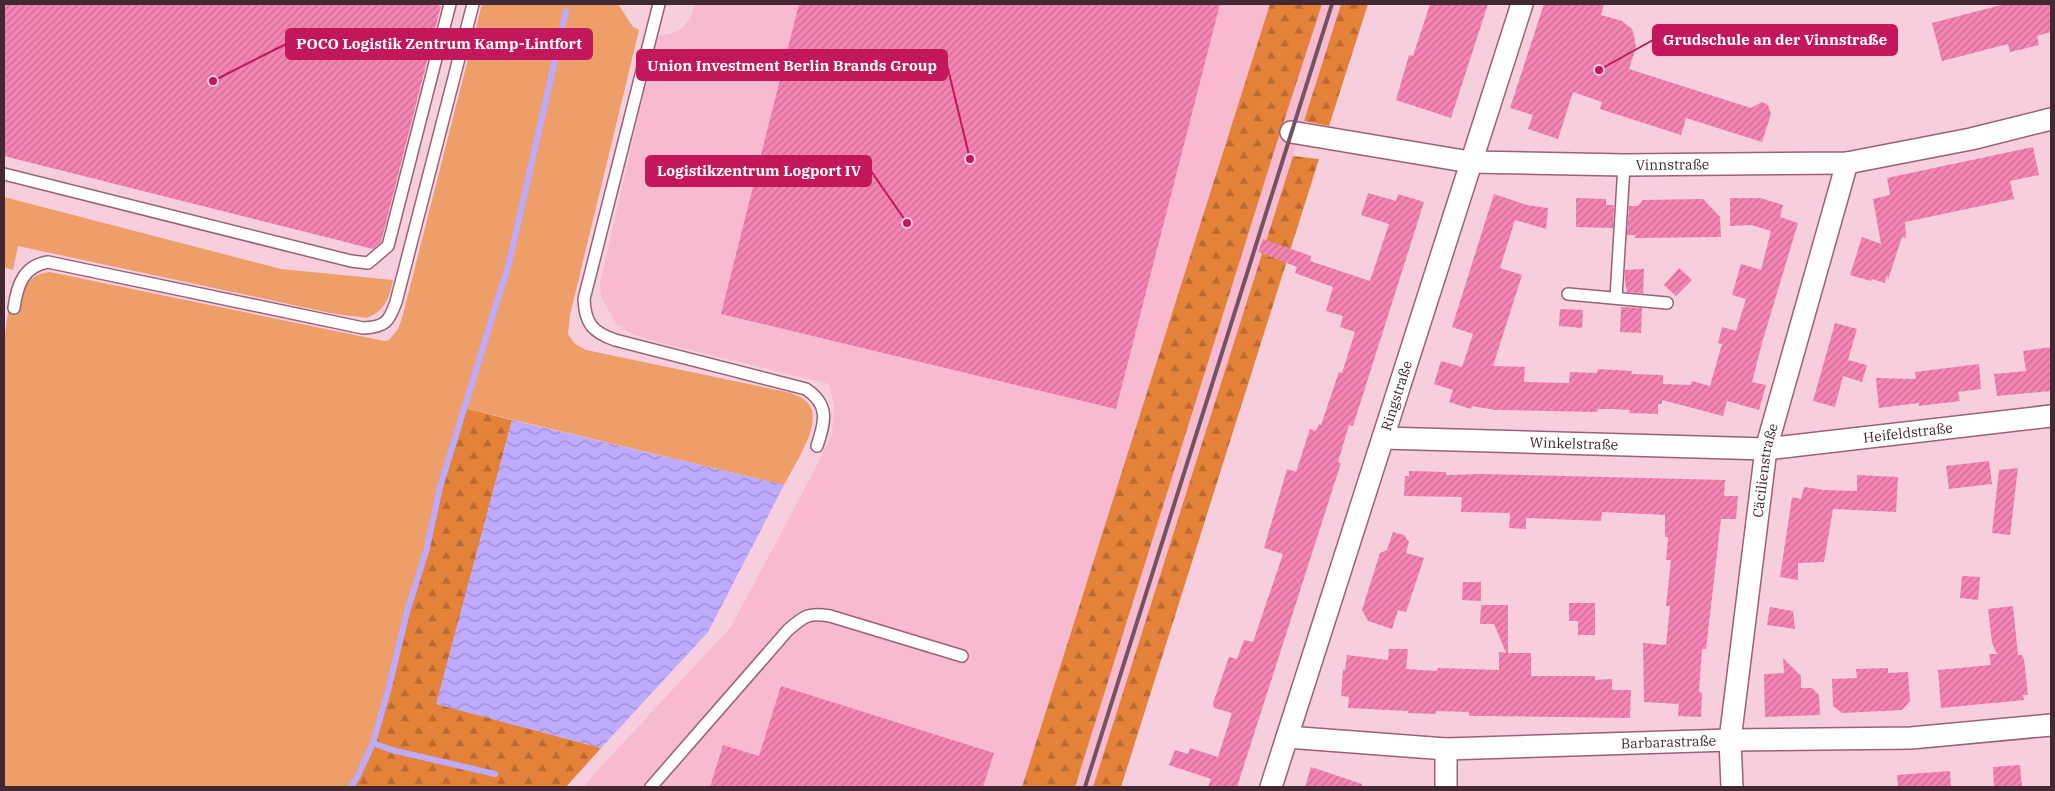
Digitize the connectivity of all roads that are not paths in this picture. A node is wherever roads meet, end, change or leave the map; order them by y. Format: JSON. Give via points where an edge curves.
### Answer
{"nodes":[{"id":1,"x":450,"y":4,"type":"edge"},
{"id":2,"x":473,"y":4,"type":"edge"},
{"id":3,"x":659,"y":4,"type":"edge"},
{"id":4,"x":1522,"y":4,"type":"edge"},
{"id":5,"x":2051,"y":119,"type":"edge"},
{"id":6,"x":1291,"y":132,"type":"dead end"},
{"id":7,"x":1470,"y":162,"type":"junction"},
{"id":8,"x":1847,"y":163,"type":"junction"},
{"id":9,"x":1624,"y":165,"type":"junction"},
{"id":10,"x":4,"y":174,"type":"edge"},
{"id":11,"x":1568,"y":294,"type":"dead end"},
{"id":12,"x":1616,"y":298,"type":"junction"},
{"id":13,"x":1667,"y":303,"type":"dead end"},
{"id":14,"x":14,"y":308,"type":"dead end"},
{"id":15,"x":2051,"y":416,"type":"edge"},
{"id":16,"x":1383,"y":438,"type":"junction"},
{"id":17,"x":817,"y":446,"type":"dead end"},
{"id":18,"x":1766,"y":449,"type":"junction"},
{"id":19,"x":962,"y":656,"type":"dead end"},
{"id":20,"x":2051,"y":725,"type":"edge"},
{"id":21,"x":1287,"y":737,"type":"junction"},
{"id":22,"x":1730,"y":740,"type":"junction"},
{"id":23,"x":1446,"y":749,"type":"junction"},
{"id":24,"x":651,"y":787,"type":"edge"},
{"id":25,"x":1271,"y":787,"type":"edge"},
{"id":26,"x":1446,"y":787,"type":"edge"},
{"id":27,"x":1732,"y":787,"type":"edge"}],
"edges":[{"from":1,"to":10,"type":"lane","via":[[388,246],[368,263]]},
{"from":2,"to":14,"type":"lane","via":[[396,302],[385,324],[363,328],[48,262],[30,268],[24,276],[18,285]]},
{"from":3,"to":17,"type":"lane","via":[[584,299],[585,313],[591,326],[615,340],[806,389],[816,396],[823,408],[823,427]]},
{"from":4,"to":7,"type":"street","name":"Ringstraße"},
{"from":5,"to":8,"type":"street","name":"Vinnstraße","via":[[1971,139]]},
{"from":6,"to":7,"type":"street","name":"Vinnstraße"},
{"from":7,"to":9,"type":"street","name":"Vinnstraße"},
{"from":7,"to":16,"type":"street","name":"Ringstraße"},
{"from":8,"to":9,"type":"street","name":"Vinnstraße"},
{"from":8,"to":18,"type":"street","name":"Cäcilienstraße"},
{"from":9,"to":12,"type":"lane"},
{"from":11,"to":12,"type":"lane"},
{"from":12,"to":13,"type":"lane"},
{"from":15,"to":18,"type":"street","name":"Heifeldstraße"},
{"from":16,"to":18,"type":"street","name":"Winkelstraße"},
{"from":16,"to":21,"type":"street","name":"Ringstraße"},
{"from":18,"to":22,"type":"street","name":"Cäcilienstraße"},
{"from":19,"to":24,"type":"lane","via":[[830,616],[811,614],[788,630]]},
{"from":20,"to":22,"type":"street","name":"Barbarastraße","via":[[1911,738]]},
{"from":21,"to":23,"type":"street","name":"Barbarastraße"},
{"from":21,"to":25,"type":"street","name":"Ringstraße"},
{"from":22,"to":23,"type":"street","name":"Barbarastraße"},
{"from":22,"to":27,"type":"street","name":"Cäcilienstraße"},
{"from":23,"to":26,"type":"street"}]}
